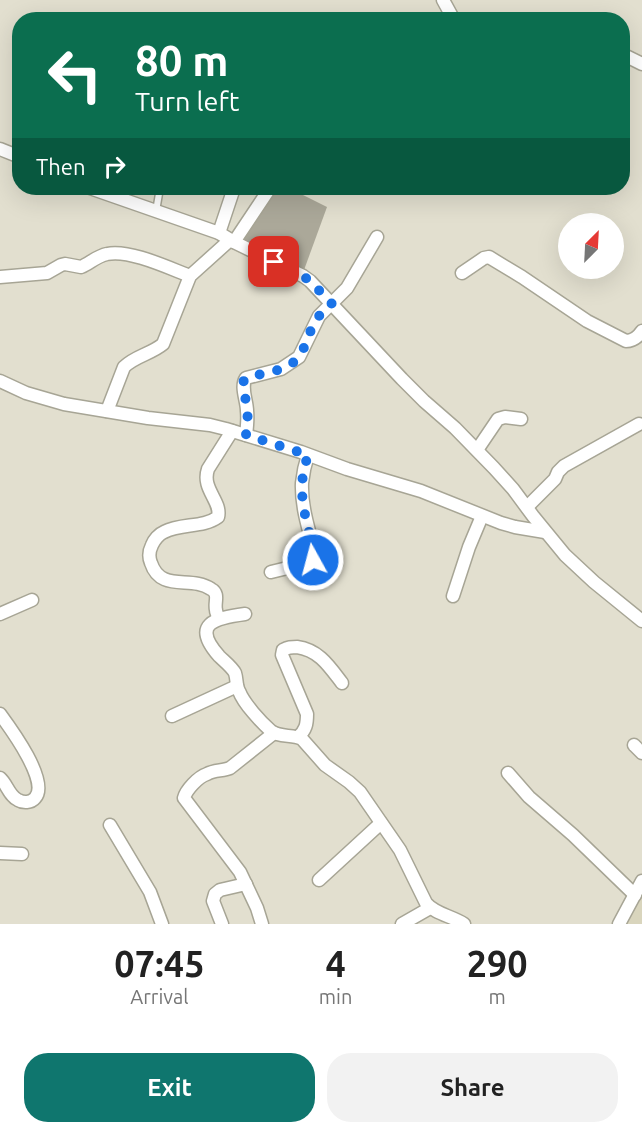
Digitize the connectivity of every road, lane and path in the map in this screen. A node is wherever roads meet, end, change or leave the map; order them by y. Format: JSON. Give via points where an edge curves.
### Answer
{"nodes":[{"id":1,"x":110,"y":195,"type":"edge"},
{"id":2,"x":158,"y":195,"type":"edge"},
{"id":3,"x":233,"y":195,"type":"edge"},
{"id":4,"x":264,"y":195,"type":"edge"},
{"id":5,"x":156,"y":211,"type":"junction"},
{"id":6,"x":377,"y":237,"type":"dead end"},
{"id":7,"x":227,"y":238,"type":"junction"},
{"id":8,"x":462,"y":273,"type":"dead end"},
{"id":9,"x":190,"y":276,"type":"junction"},
{"id":10,"x":0,"y":277,"type":"edge"},
{"id":11,"x":332,"y":304,"type":"junction"},
{"id":12,"x":642,"y":331,"type":"edge"},
{"id":13,"x":0,"y":381,"type":"edge"},
{"id":14,"x":107,"y":411,"type":"junction"},
{"id":15,"x":521,"y":419,"type":"dead end"},
{"id":16,"x":639,"y":424,"type":"dead end"},
{"id":17,"x":232,"y":431,"type":"junction"},
{"id":18,"x":246,"y":435,"type":"junction"},
{"id":19,"x":477,"y":450,"type":"junction"},
{"id":20,"x":308,"y":455,"type":"junction"},
{"id":21,"x":527,"y":507,"type":"junction"},
{"id":22,"x":482,"y":516,"type":"junction"},
{"id":23,"x":545,"y":532,"type":"junction"},
{"id":24,"x":271,"y":572,"type":"dead end"},
{"id":25,"x":453,"y":596,"type":"dead end"},
{"id":26,"x":32,"y":600,"type":"dead end"},
{"id":27,"x":0,"y":614,"type":"edge"},
{"id":28,"x":245,"y":615,"type":"dead end"},
{"id":29,"x":220,"y":618,"type":"junction"},
{"id":30,"x":642,"y":621,"type":"edge"},
{"id":31,"x":342,"y":683,"type":"dead end"},
{"id":32,"x":237,"y":686,"type":"junction"},
{"id":33,"x":0,"y":714,"type":"edge"},
{"id":34,"x":172,"y":716,"type":"dead end"},
{"id":35,"x":274,"y":733,"type":"junction"},
{"id":36,"x":298,"y":737,"type":"junction"},
{"id":37,"x":508,"y":773,"type":"dead end"},
{"id":38,"x":0,"y":778,"type":"edge"},
{"id":39,"x":381,"y":823,"type":"junction"},
{"id":40,"x":110,"y":825,"type":"dead end"},
{"id":41,"x":0,"y":853,"type":"edge"},
{"id":42,"x":22,"y":854,"type":"dead end"},
{"id":43,"x":319,"y":880,"type":"dead end"},
{"id":44,"x":642,"y":882,"type":"edge"},
{"id":45,"x":246,"y":884,"type":"junction"},
{"id":46,"x":635,"y":895,"type":"junction"},
{"id":47,"x":430,"y":908,"type":"junction"},
{"id":48,"x":162,"y":924,"type":"edge"},
{"id":49,"x":222,"y":924,"type":"edge"},
{"id":50,"x":262,"y":924,"type":"edge"},
{"id":51,"x":402,"y":924,"type":"edge"},
{"id":52,"x":464,"y":924,"type":"edge"},
{"id":53,"x":619,"y":924,"type":"edge"}],
"edges":[{"from":1,"to":5,"type":"street"},
{"from":2,"to":5,"type":"lane"},
{"from":3,"to":7,"type":"street"},
{"from":4,"to":7,"type":"street"},
{"from":5,"to":7,"type":"street"},
{"from":6,"to":11,"type":"street","via":[[347,288]]},
{"from":7,"to":9,"type":"street"},
{"from":7,"to":11,"type":"street","via":[[303,276]]},
{"from":8,"to":12,"type":"street","via":[[489,257],[587,321],[626,341],[635,339]]},
{"from":9,"to":10,"type":"street","via":[[117,253],[98,256],[81,267],[65,264],[47,273]]},
{"from":9,"to":14,"type":"street","via":[[163,345],[124,367]]},
{"from":11,"to":18,"type":"street","via":[[313,325],[294,362],[243,382],[248,411]]},
{"from":11,"to":19,"type":"street","via":[[402,379]]},
{"from":13,"to":14,"type":"street","via":[[50,401]]},
{"from":14,"to":17,"type":"street"},
{"from":15,"to":19,"type":"street","via":[[498,419]]},
{"from":16,"to":21,"type":"street","via":[[564,466]]},
{"from":17,"to":18,"type":"street"},
{"from":17,"to":29,"type":"street","via":[[206,475],[220,512],[218,517],[163,532],[154,540],[148,557],[153,569],[167,580],[213,589]]},
{"from":18,"to":20,"type":"street"},
{"from":19,"to":21,"type":"street"},
{"from":20,"to":22,"type":"street","via":[[421,491]]},
{"from":20,"to":24,"type":"street","via":[[302,485],[315,554],[308,563]]},
{"from":21,"to":23,"type":"street"},
{"from":22,"to":23,"type":"street"},
{"from":22,"to":25,"type":"street"},
{"from":23,"to":30,"type":"street","via":[[578,568]]},
{"from":26,"to":27,"type":"street"},
{"from":28,"to":29,"type":"street"},
{"from":29,"to":32,"type":"street","via":[[207,627],[207,639],[234,672]]},
{"from":31,"to":36,"type":"street","via":[[318,655],[301,648],[283,650],[307,714],[304,732]]},
{"from":32,"to":34,"type":"street"},
{"from":32,"to":35,"type":"street","via":[[246,704]]},
{"from":33,"to":38,"type":"street","via":[[39,781],[39,792],[30,802],[18,800]]},
{"from":35,"to":36,"type":"street"},
{"from":35,"to":45,"type":"street","via":[[230,768],[204,775],[184,795]]},
{"from":36,"to":39,"type":"street","via":[[325,765],[354,786]]},
{"from":37,"to":46,"type":"street"},
{"from":39,"to":43,"type":"street"},
{"from":39,"to":47,"type":"street"},
{"from":40,"to":48,"type":"street","via":[[150,892]]},
{"from":41,"to":42,"type":"street"},
{"from":44,"to":46,"type":"street"},
{"from":45,"to":49,"type":"street","via":[[215,894],[213,901]]},
{"from":45,"to":50,"type":"street"},
{"from":46,"to":53,"type":"street"},
{"from":47,"to":51,"type":"street"},
{"from":47,"to":52,"type":"street"}]}
